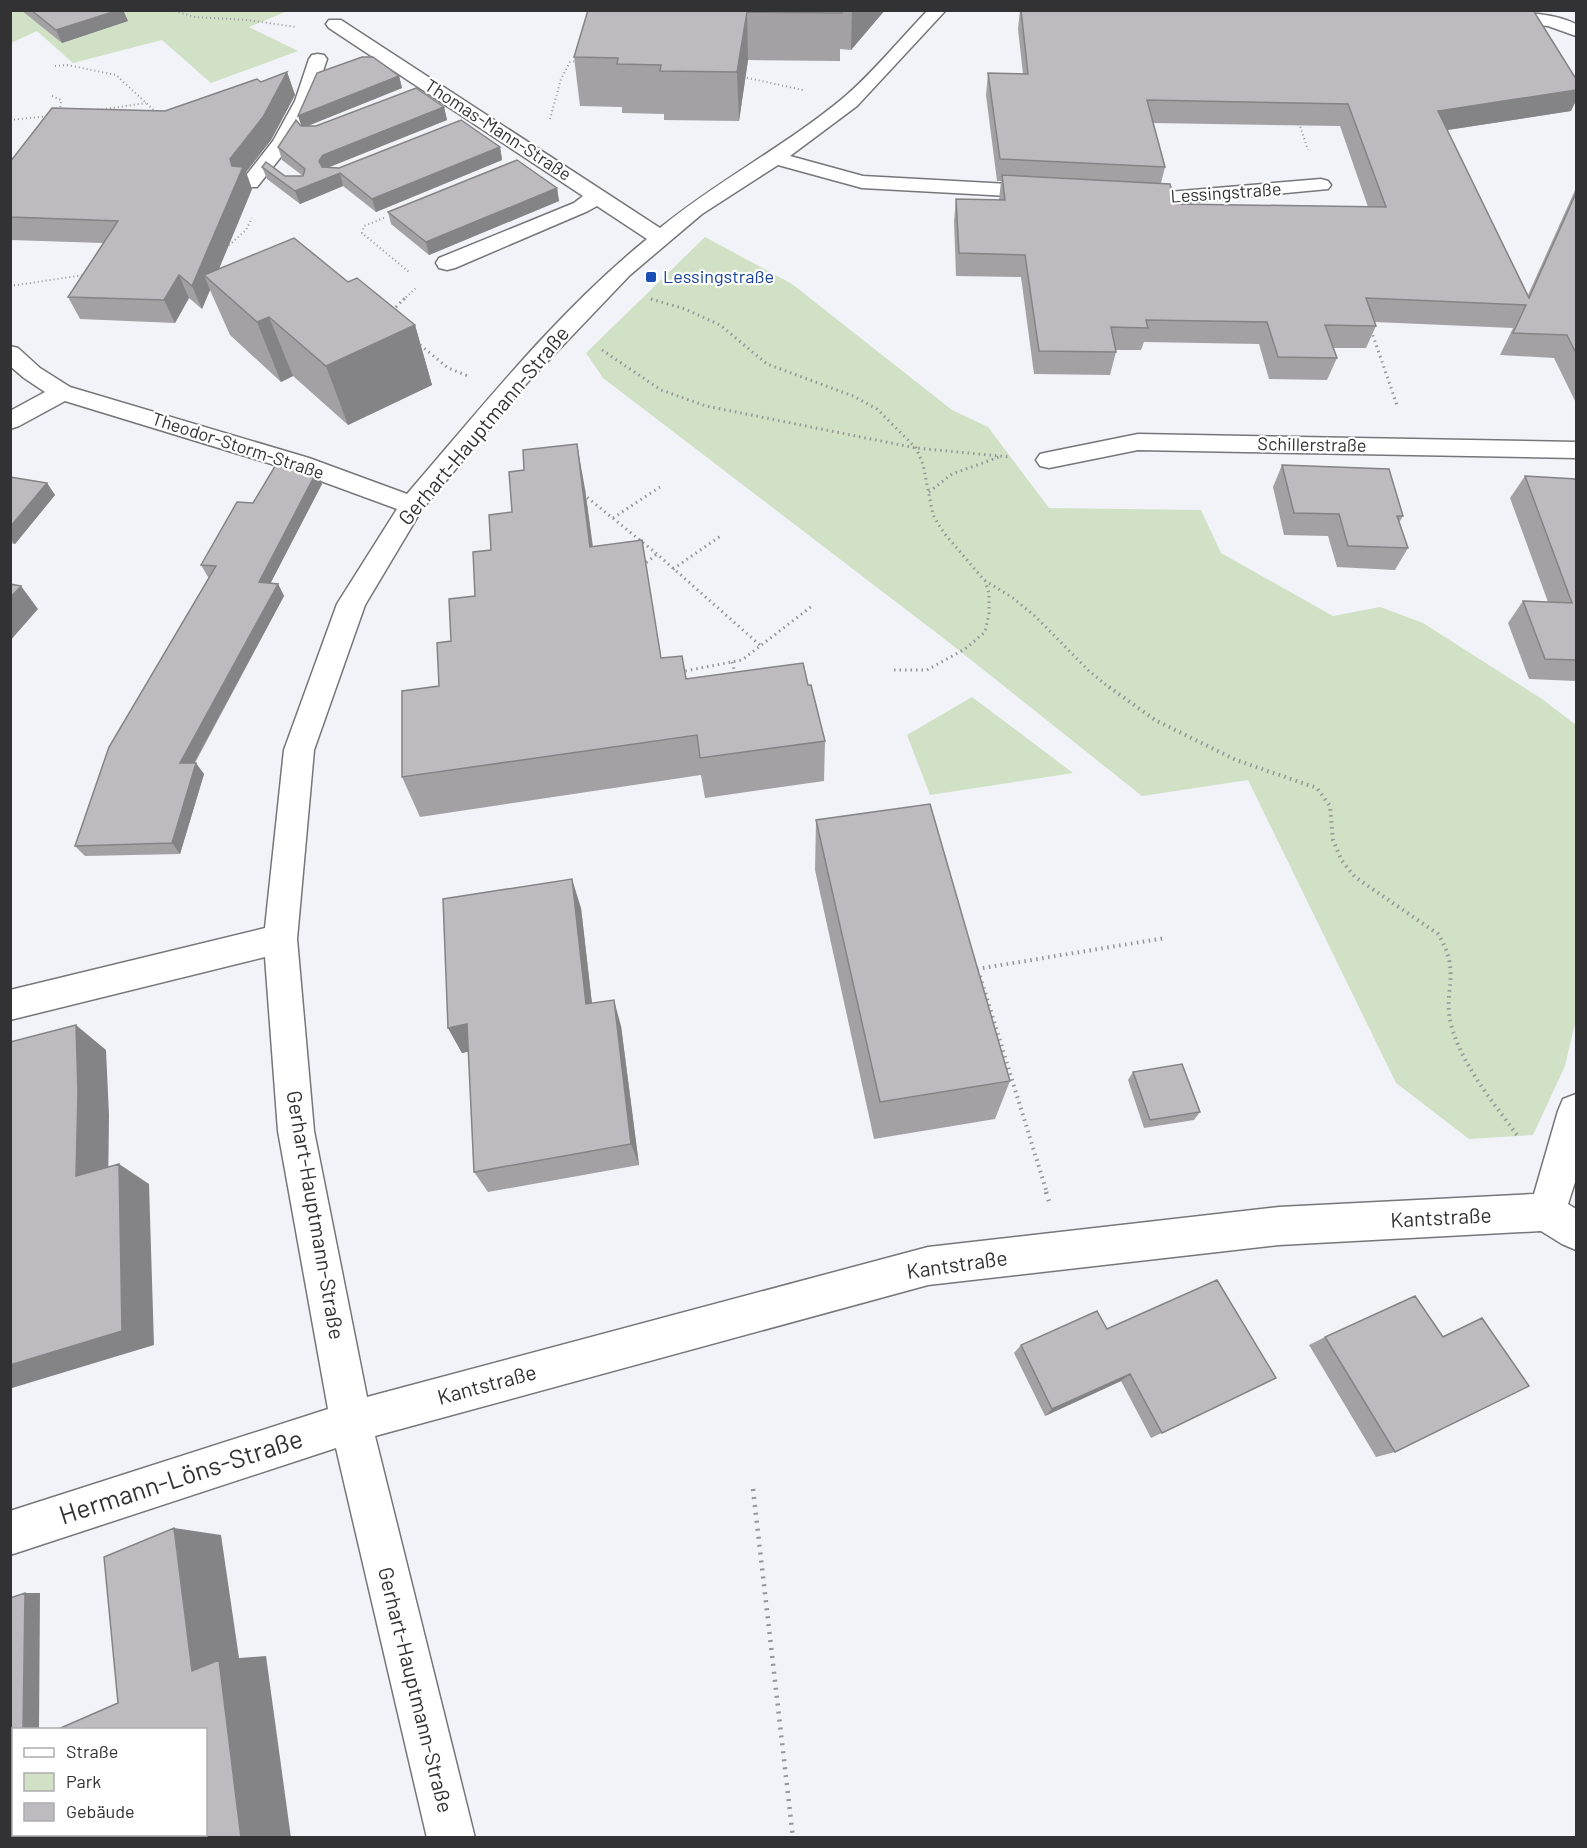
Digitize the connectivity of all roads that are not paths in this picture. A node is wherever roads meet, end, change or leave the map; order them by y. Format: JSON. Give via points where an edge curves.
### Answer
{"nodes":[{"id":1,"x":938,"y":10,"type":"edge"},
{"id":2,"x":1477,"y":16,"type":"edge"},
{"id":3,"x":365,"y":20,"type":"dead end"},
{"id":4,"x":335,"y":24,"type":"road end"},
{"id":5,"x":1576,"y":31,"type":"edge"},
{"id":6,"x":361,"y":40,"type":"junction"},
{"id":7,"x":318,"y":59,"type":"dead end"},
{"id":8,"x":431,"y":86,"type":"junction"},
{"id":9,"x":410,"y":94,"type":"edge"},
{"id":10,"x":478,"y":117,"type":"junction"},
{"id":11,"x":456,"y":126,"type":"edge"},
{"id":12,"x":537,"y":155,"type":"junction"},
{"id":13,"x":775,"y":158,"type":"junction"},
{"id":14,"x":515,"y":164,"type":"edge"},
{"id":15,"x":250,"y":183,"type":"road end"},
{"id":16,"x":1321,"y":185,"type":"road end"},
{"id":17,"x":1063,"y":193,"type":"edge"},
{"id":18,"x":1110,"y":195,"type":"edge"},
{"id":19,"x":597,"y":196,"type":"junction"},
{"id":20,"x":660,"y":238,"type":"junction"},
{"id":21,"x":447,"y":263,"type":"dead end"},
{"id":22,"x":10,"y":353,"type":"edge"},
{"id":23,"x":32,"y":373,"type":"junction"},
{"id":24,"x":10,"y":386,"type":"edge"},
{"id":25,"x":62,"y":392,"type":"junction"},
{"id":26,"x":10,"y":421,"type":"edge"},
{"id":27,"x":1576,"y":450,"type":"edge"},
{"id":28,"x":1049,"y":460,"type":"road end"},
{"id":29,"x":412,"y":505,"type":"junction"},
{"id":30,"x":280,"y":939,"type":"junction"},
{"id":31,"x":10,"y":1005,"type":"edge"},
{"id":32,"x":1576,"y":1111,"type":"edge"},
{"id":33,"x":1559,"y":1211,"type":"edge"},
{"id":34,"x":351,"y":1422,"type":"junction"},
{"id":35,"x":10,"y":1533,"type":"edge"},
{"id":36,"x":451,"y":1838,"type":"edge"}],
"edges":[{"from":1,"to":13,"type":"street","name":"Gerhart-Hauptmann-Straße","via":[[850,102]]},
{"from":2,"to":5,"type":"street","via":[[1566,24]]},
{"from":3,"to":6,"type":"street"},
{"from":4,"to":6,"type":"street","name":"Thomas-Mann-Straße"},
{"from":6,"to":8,"type":"street","name":"Thomas-Mann-Straße"},
{"from":7,"to":15,"type":"street","via":[[275,166]]},
{"from":8,"to":9,"type":"street"},
{"from":8,"to":10,"type":"street","name":"Thomas-Mann-Straße"},
{"from":10,"to":11,"type":"street"},
{"from":10,"to":12,"type":"street","name":"Thomas-Mann-Straße"},
{"from":12,"to":14,"type":"street"},
{"from":12,"to":19,"type":"street","name":"Thomas-Mann-Straße"},
{"from":13,"to":17,"type":"street","via":[[862,182]]},
{"from":13,"to":20,"type":"street","name":"Gerhart-Hauptmann-Straße"},
{"from":16,"to":18,"type":"street","name":"Lessingstraße","via":[[1169,198]]},
{"from":19,"to":20,"type":"street","name":"Thomas-Mann-Straße"},
{"from":19,"to":21,"type":"street","via":[[581,207]]},
{"from":20,"to":29,"type":"street","name":"Gerhart-Hauptmann-Straße","via":[[566,327]]},
{"from":22,"to":23,"type":"street","name":"Theodor-Storm-Straße"},
{"from":23,"to":24,"type":"street"},
{"from":23,"to":25,"type":"street","name":"Theodor-Storm-Straße"},
{"from":25,"to":26,"type":"street"},
{"from":25,"to":29,"type":"street","name":"Theodor-Storm-Straße","via":[[300,464]]},
{"from":27,"to":28,"type":"street","name":"Schillerstraße","via":[[1138,442]]},
{"from":29,"to":30,"type":"street","name":"Gerhart-Hauptmann-Straße","via":[[351,604],[299,750]]},
{"from":30,"to":31,"type":"street"},
{"from":30,"to":34,"type":"street","name":"Gerhart-Hauptmann-Straße","via":[[296,1131]]},
{"from":32,"to":33,"type":"street"},
{"from":33,"to":34,"type":"street","name":"Kantstraße","via":[[1279,1226],[927,1266]]},
{"from":34,"to":35,"type":"street","name":"Hermann-Löns-Straße"},
{"from":34,"to":36,"type":"street","name":"Gerhart-Hauptmann-Straße"}]}
